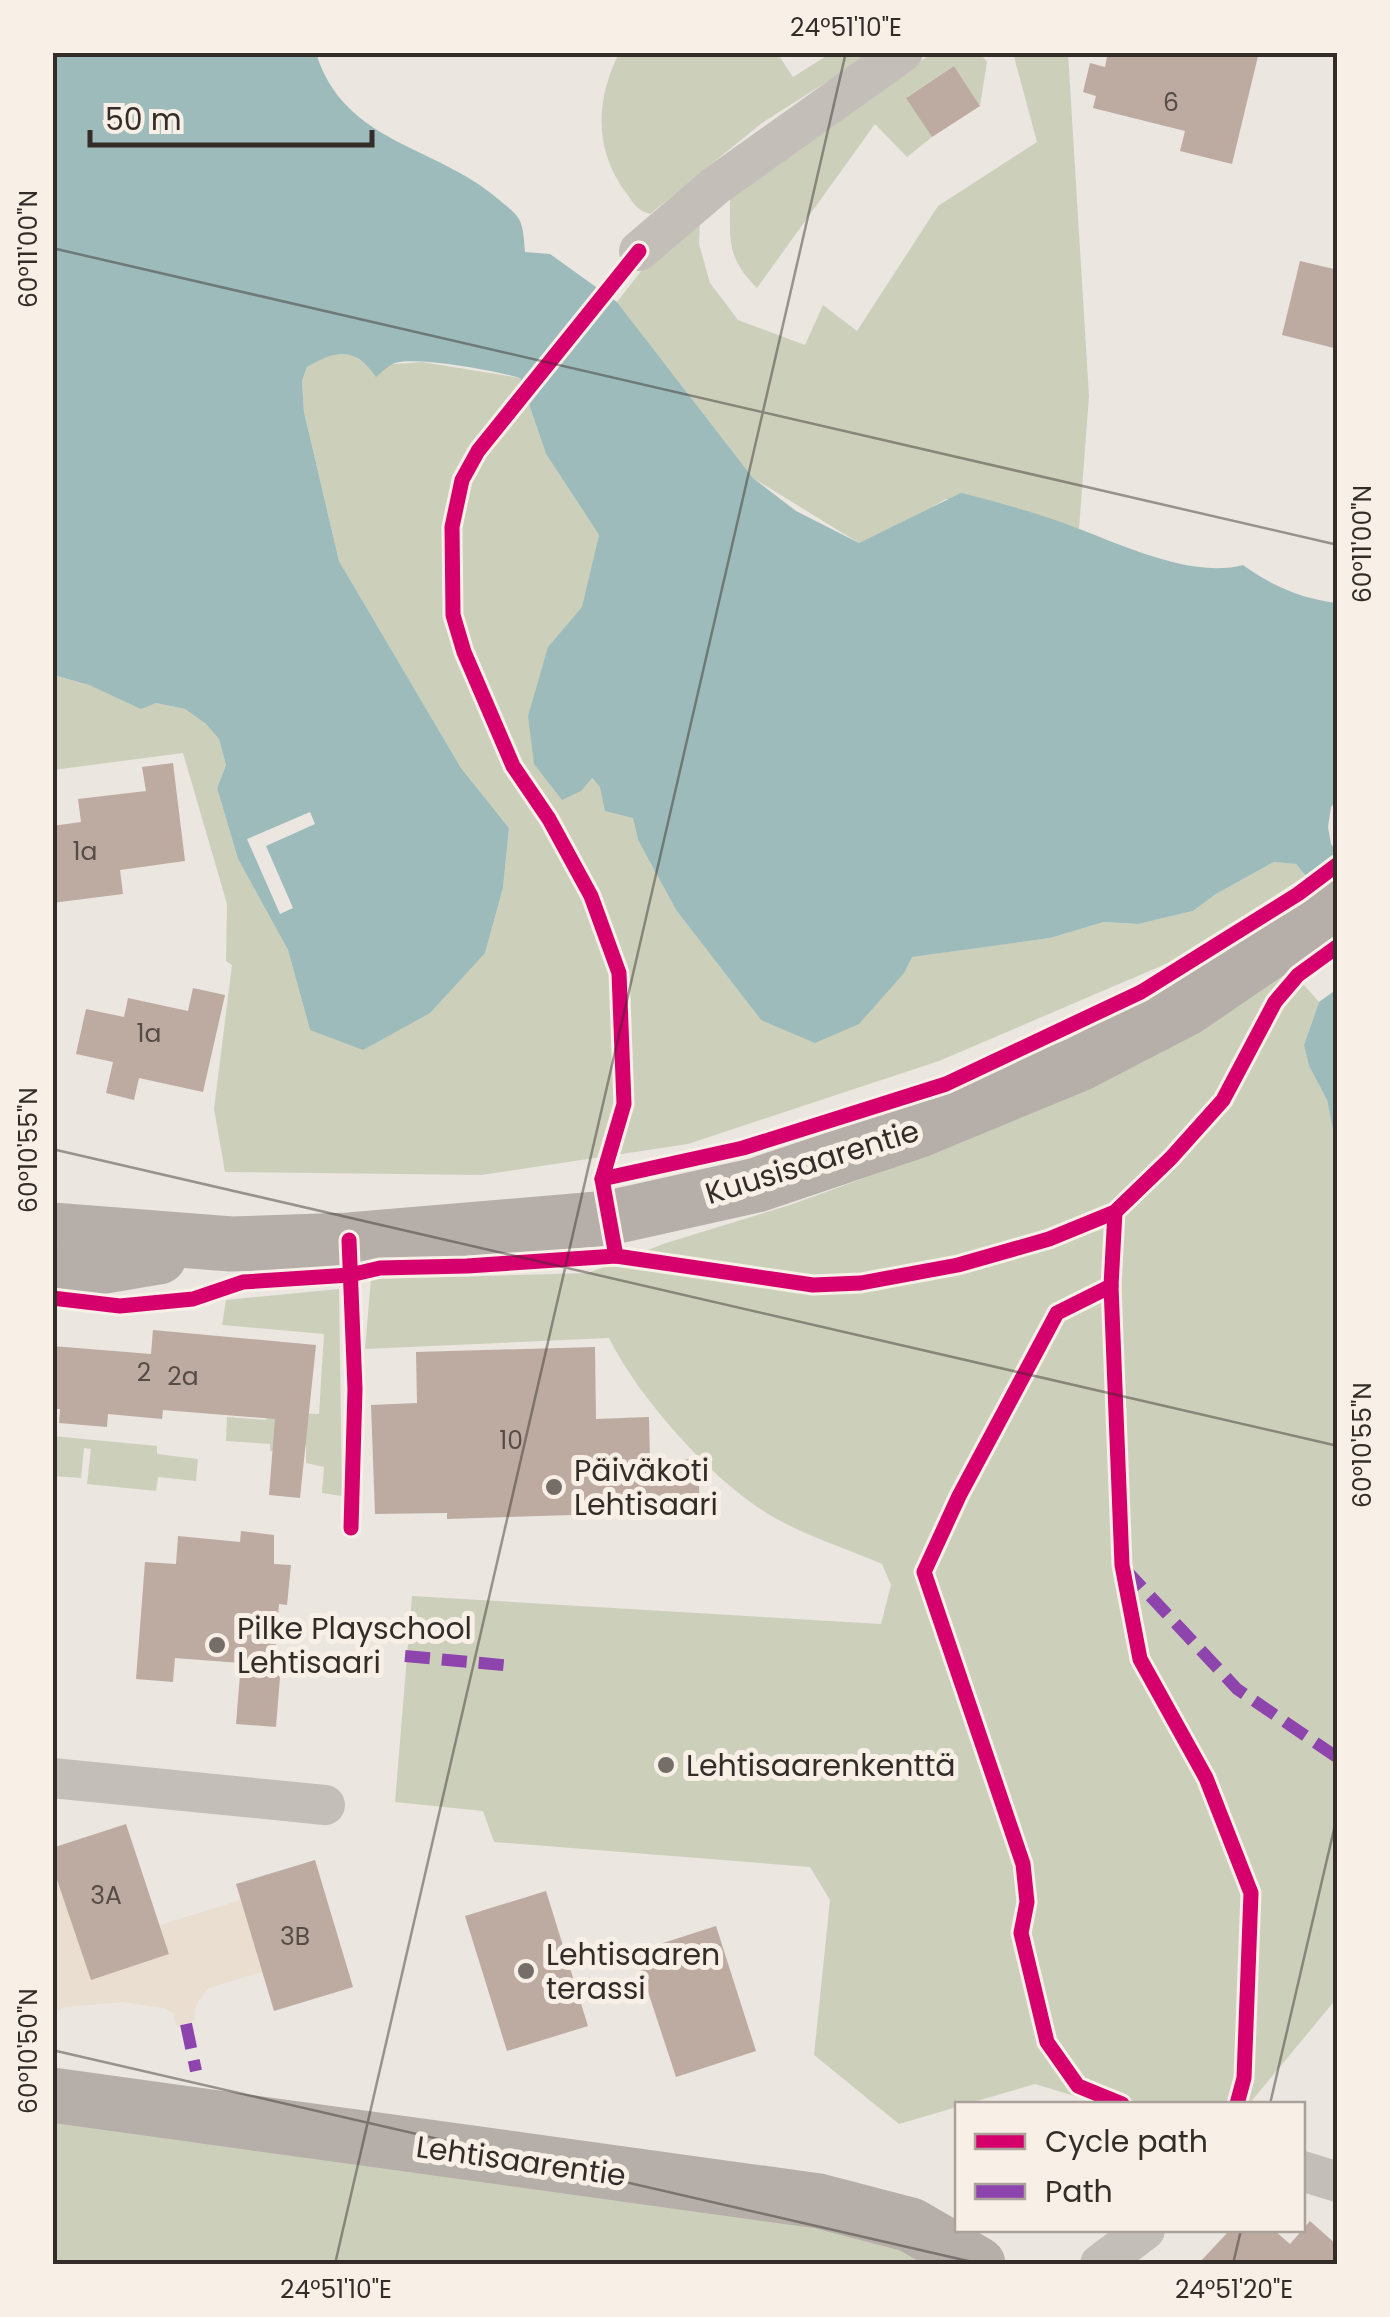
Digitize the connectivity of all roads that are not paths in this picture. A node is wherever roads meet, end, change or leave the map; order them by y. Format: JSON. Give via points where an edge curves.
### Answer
{"nodes":[{"id":1,"x":902,"y":52,"type":"edge"},
{"id":2,"x":639,"y":250,"type":"dead end"},
{"id":3,"x":1329,"y":912,"type":"edge"},
{"id":4,"x":52,"y":1230,"type":"edge"},
{"id":5,"x":231,"y":1244,"type":"junction"},
{"id":6,"x":52,"y":1276,"type":"edge"},
{"id":7,"x":52,"y":1778,"type":"edge"},
{"id":8,"x":325,"y":1805,"type":"dead end"},
{"id":9,"x":52,"y":2095,"type":"edge"},
{"id":10,"x":1305,"y":2172,"type":"edge"},
{"id":11,"x":1338,"y":2182,"type":"edge"},
{"id":12,"x":1142,"y":2232,"type":"edge"},
{"id":13,"x":978,"y":2264,"type":"edge"},
{"id":14,"x":1100,"y":2264,"type":"edge"}],
"edges":[{"from":1,"to":2,"type":"street"},
{"from":3,"to":5,"type":"main road","name":"Kuusisaarentie","via":[[1186,1008],[1079,1064],[917,1132],[757,1185],[609,1218]]},
{"from":4,"to":5,"type":"main road","name":"Kuusisaarentie"},
{"from":5,"to":6,"type":"main road","name":"Kuusisaarentie"},
{"from":7,"to":8,"type":"street"},
{"from":9,"to":13,"type":"main road","name":"Lehtisaarentie","via":[[819,2202],[911,2225]]},
{"from":10,"to":11,"type":"street"},
{"from":12,"to":14,"type":"street"}]}
